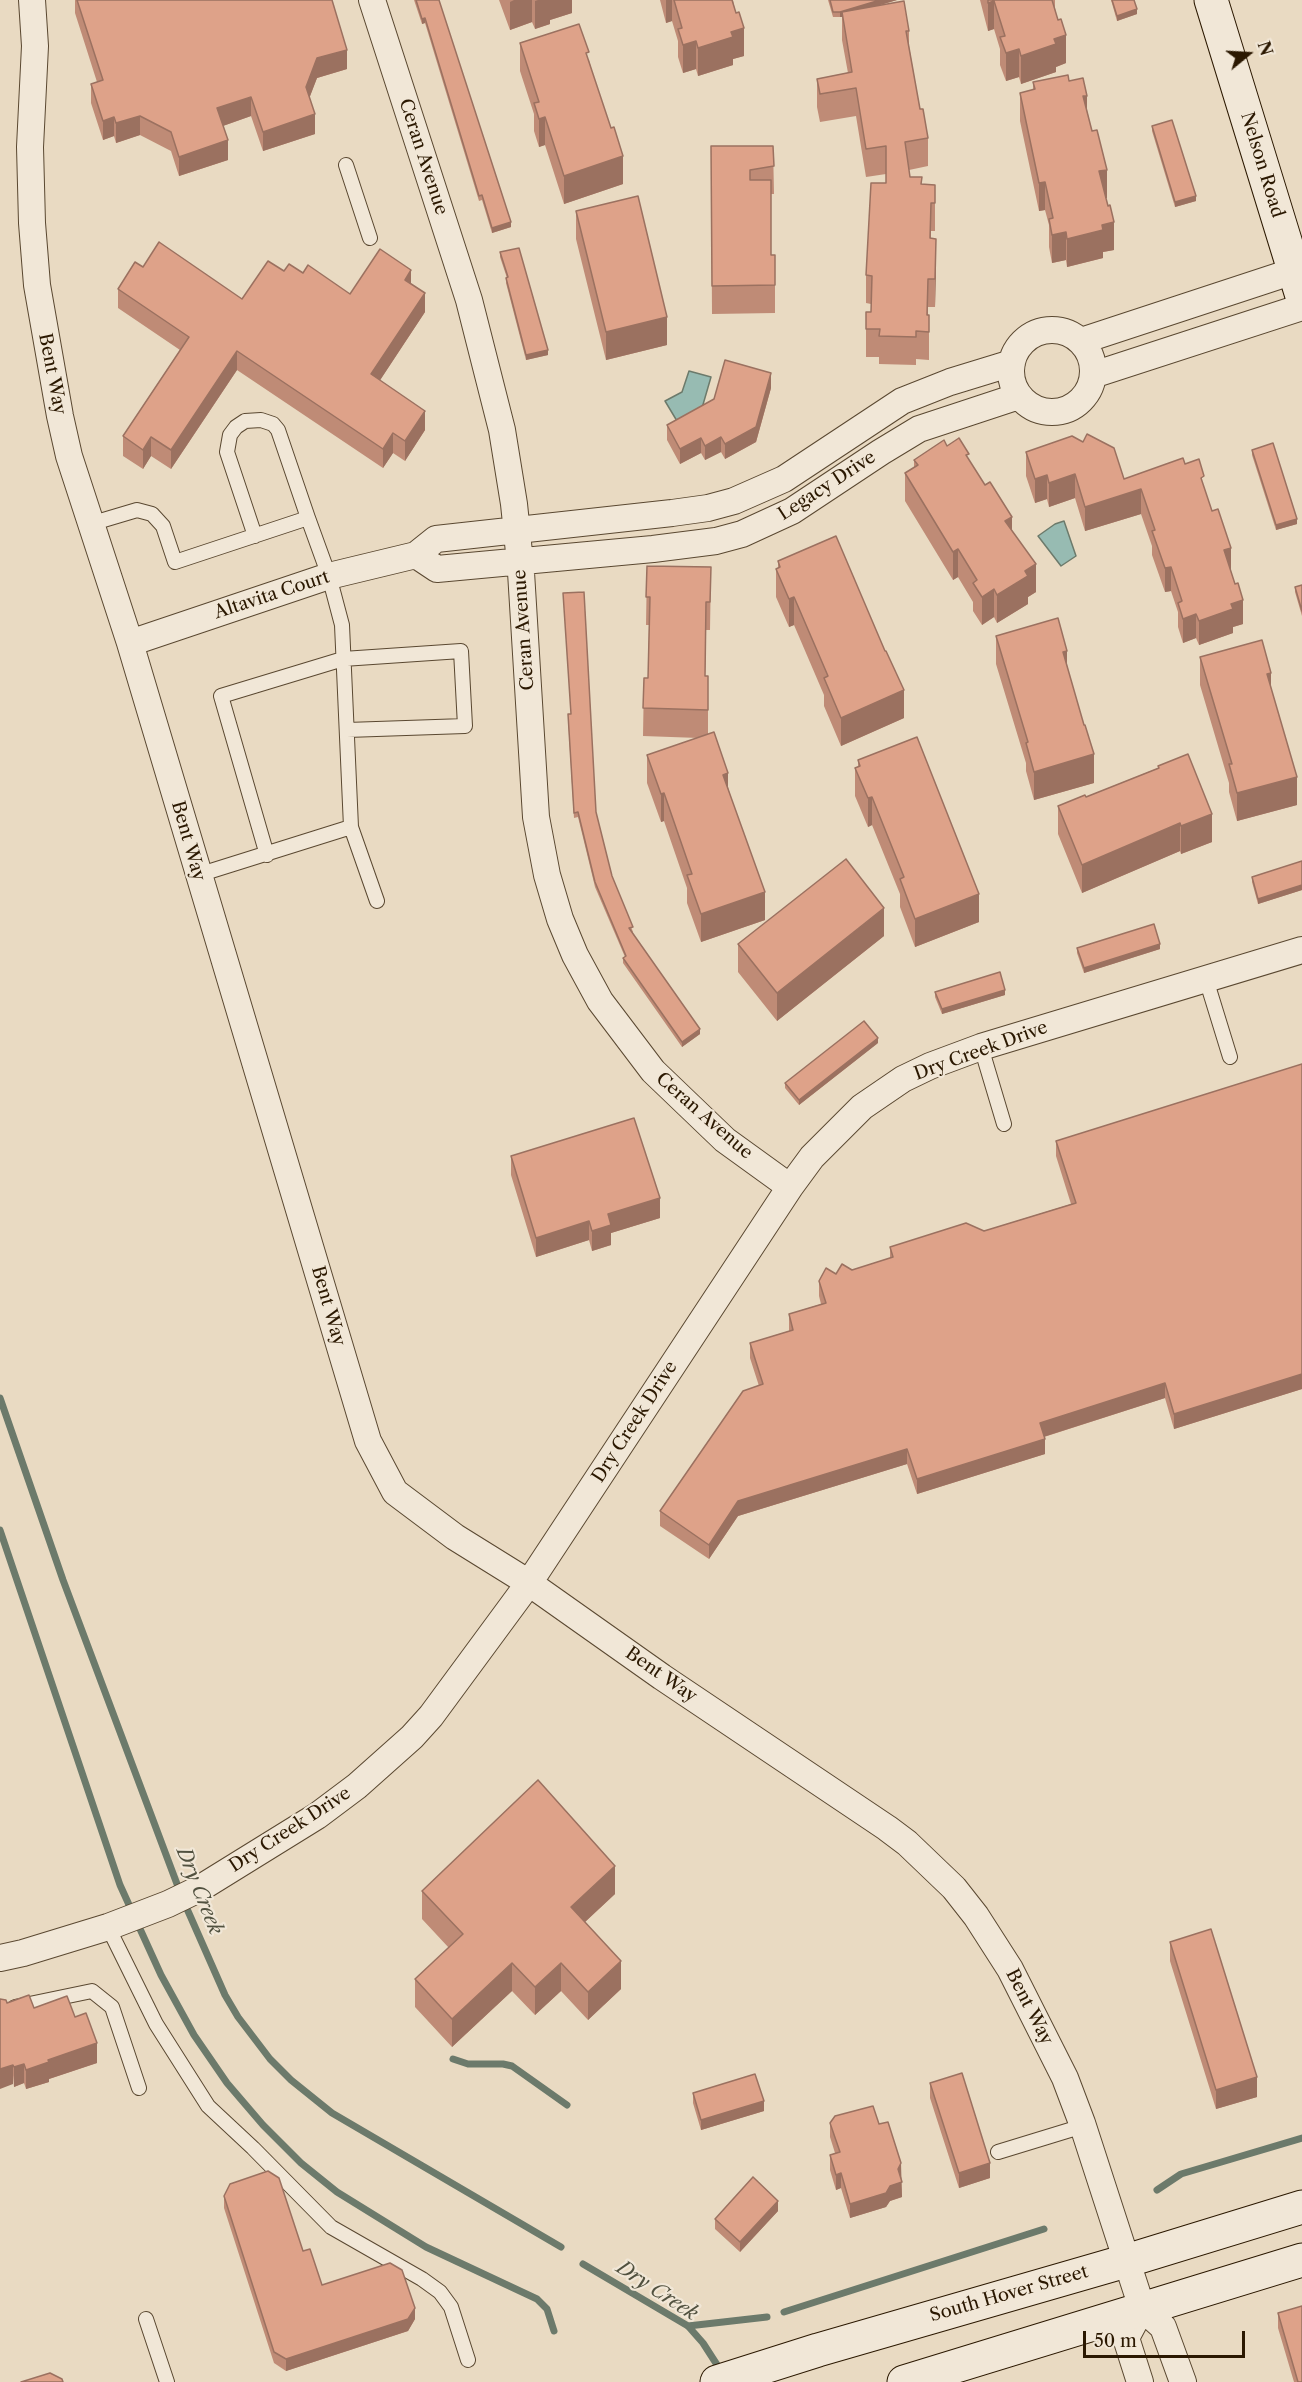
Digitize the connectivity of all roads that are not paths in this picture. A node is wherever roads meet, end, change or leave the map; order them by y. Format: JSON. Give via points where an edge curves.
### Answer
{"nodes":[{"id":1,"x":32,"y":0,"type":"edge"},
{"id":2,"x":372,"y":0,"type":"edge"},
{"id":3,"x":1211,"y":0,"type":"edge"},
{"id":4,"x":346,"y":165,"type":"dead end"},
{"id":5,"x":370,"y":238,"type":"dead end"},
{"id":6,"x":1298,"y":284,"type":"edge"},
{"id":7,"x":1302,"y":307,"type":"edge"},
{"id":8,"x":1081,"y":341,"type":"junction"},
{"id":9,"x":1012,"y":363,"type":"junction"},
{"id":10,"x":1093,"y":375,"type":"junction"},
{"id":11,"x":1019,"y":396,"type":"junction"},
{"id":12,"x":308,"y":518,"type":"junction"},
{"id":13,"x":90,"y":524,"type":"junction"},
{"id":14,"x":517,"y":530,"type":"junction"},
{"id":15,"x":255,"y":536,"type":"junction"},
{"id":16,"x":416,"y":555,"type":"junction"},
{"id":17,"x":520,"y":562,"type":"junction"},
{"id":18,"x":329,"y":576,"type":"junction"},
{"id":19,"x":129,"y":643,"type":"junction"},
{"id":20,"x":344,"y":659,"type":"junction"},
{"id":21,"x":347,"y":730,"type":"junction"},
{"id":22,"x":351,"y":827,"type":"junction"},
{"id":23,"x":267,"y":855,"type":"junction"},
{"id":24,"x":198,"y":875,"type":"junction"},
{"id":25,"x":377,"y":901,"type":"dead end"},
{"id":26,"x":1302,"y":950,"type":"edge"},
{"id":27,"x":1206,"y":979,"type":"junction"},
{"id":28,"x":981,"y":1047,"type":"junction"},
{"id":29,"x":1230,"y":1057,"type":"dead end"},
{"id":30,"x":1004,"y":1124,"type":"dead end"},
{"id":31,"x":790,"y":1186,"type":"junction"},
{"id":32,"x":530,"y":1583,"type":"junction"},
{"id":33,"x":108,"y":1927,"type":"junction"},
{"id":34,"x":0,"y":1958,"type":"edge"},
{"id":35,"x":3,"y":2011,"type":"edge"},
{"id":36,"x":139,"y":2088,"type":"dead end"},
{"id":37,"x":1083,"y":2126,"type":"junction"},
{"id":38,"x":998,"y":2152,"type":"dead end"},
{"id":39,"x":1302,"y":2207,"type":"edge"},
{"id":40,"x":1302,"y":2260,"type":"edge"},
{"id":41,"x":1126,"y":2261,"type":"junction"},
{"id":42,"x":1142,"y":2308,"type":"junction"},
{"id":43,"x":146,"y":2319,"type":"dead end"},
{"id":44,"x":468,"y":2360,"type":"dead end"},
{"id":45,"x":727,"y":2379,"type":"edge"},
{"id":46,"x":167,"y":2382,"type":"edge"},
{"id":47,"x":904,"y":2382,"type":"edge"},
{"id":48,"x":1140,"y":2382,"type":"edge"},
{"id":49,"x":1183,"y":2382,"type":"edge"}],
"edges":[{"from":1,"to":13,"type":"street","name":"Bent Way","via":[[35,46],[30,147],[37,285],[60,417]]},
{"from":2,"to":14,"type":"street","name":"Ceran Avenue","via":[[470,300],[502,430]]},
{"from":3,"to":6,"type":"main road","name":"Nelson Road"},
{"from":4,"to":5,"type":"lane"},
{"from":6,"to":8,"type":"street"},
{"from":7,"to":10,"type":"street"},
{"from":8,"to":9,"type":"street","via":[[1061,330],[1039,331],[1020,344]]},
{"from":8,"to":10,"type":"street","via":[[1092,360]]},
{"from":9,"to":11,"type":"street","via":[[1011,377]]},
{"from":9,"to":14,"type":"street","name":"Legacy Drive","via":[[902,401],[784,478],[734,501],[699,510]]},
{"from":10,"to":11,"type":"street","via":[[1085,396],[1063,411],[1035,409]]},
{"from":11,"to":17,"type":"street","name":"Legacy Drive","via":[[919,429],[792,511],[742,534],[653,549]]},
{"from":12,"to":15,"type":"lane"},
{"from":12,"to":15,"type":"lane","via":[[278,430],[261,420],[245,421],[230,435],[227,452]]},
{"from":12,"to":18,"type":"lane"},
{"from":13,"to":15,"type":"lane","via":[[137,510],[152,514],[163,526],[175,562]]},
{"from":13,"to":19,"type":"street","name":"Bent Way"},
{"from":14,"to":16,"type":"street","name":"Altavita Court","via":[[436,539]]},
{"from":14,"to":17,"type":"street","name":"Ceran Avenue"},
{"from":16,"to":17,"type":"street","via":[[437,569]]},
{"from":16,"to":18,"type":"street","name":"Altavita Court"},
{"from":17,"to":31,"type":"street","name":"Ceran Avenue","via":[[536,817],[552,897],[567,937],[600,1001],[652,1071],[725,1140]]},
{"from":18,"to":19,"type":"street","name":"Altavita Court"},
{"from":18,"to":20,"type":"lane","via":[[342,626]]},
{"from":19,"to":24,"type":"street","name":"Bent Way"},
{"from":20,"to":21,"type":"lane"},
{"from":20,"to":21,"type":"lane","via":[[460,651],[465,726]]},
{"from":20,"to":23,"type":"lane","via":[[221,696]]},
{"from":21,"to":22,"type":"lane"},
{"from":22,"to":23,"type":"lane"},
{"from":22,"to":25,"type":"lane"},
{"from":23,"to":24,"type":"lane"},
{"from":24,"to":32,"type":"street","name":"Bent Way","via":[[368,1441],[395,1492],[455,1537]]},
{"from":26,"to":27,"type":"street","name":"Dry Creek Drive"},
{"from":27,"to":28,"type":"street","name":"Dry Creek Drive"},
{"from":27,"to":29,"type":"lane"},
{"from":28,"to":30,"type":"lane"},
{"from":28,"to":31,"type":"street","name":"Dry Creek Drive","via":[[930,1066],[880,1094],[838,1129]]},
{"from":31,"to":32,"type":"street","name":"Dry Creek Drive"},
{"from":32,"to":33,"type":"street","name":"Dry Creek Drive","via":[[431,1716],[391,1757],[317,1816],[199,1889]]},
{"from":32,"to":37,"type":"street","name":"Bent Way","via":[[887,1828],[954,1888],[1010,1969],[1060,2068]]},
{"from":33,"to":34,"type":"street","name":"Dry Creek Drive"},
{"from":33,"to":44,"type":"lane","via":[[156,2024],[214,2113],[331,2227],[440,2292],[451,2307]]},
{"from":35,"to":36,"type":"lane","via":[[92,1991],[112,2007]]},
{"from":37,"to":38,"type":"lane"},
{"from":37,"to":41,"type":"street","name":"Bent Way"},
{"from":39,"to":41,"type":"main road","name":"South Hover Street"},
{"from":40,"to":42,"type":"main road"},
{"from":41,"to":42,"type":"street","name":"Bent Way"},
{"from":41,"to":45,"type":"main road","name":"South Hover Street"},
{"from":42,"to":47,"type":"main road"},
{"from":42,"to":48,"type":"street","via":[[1126,2337]]},
{"from":42,"to":49,"type":"street","name":"Bent Way","via":[[1163,2327]]},
{"from":43,"to":46,"type":"lane"}]}
